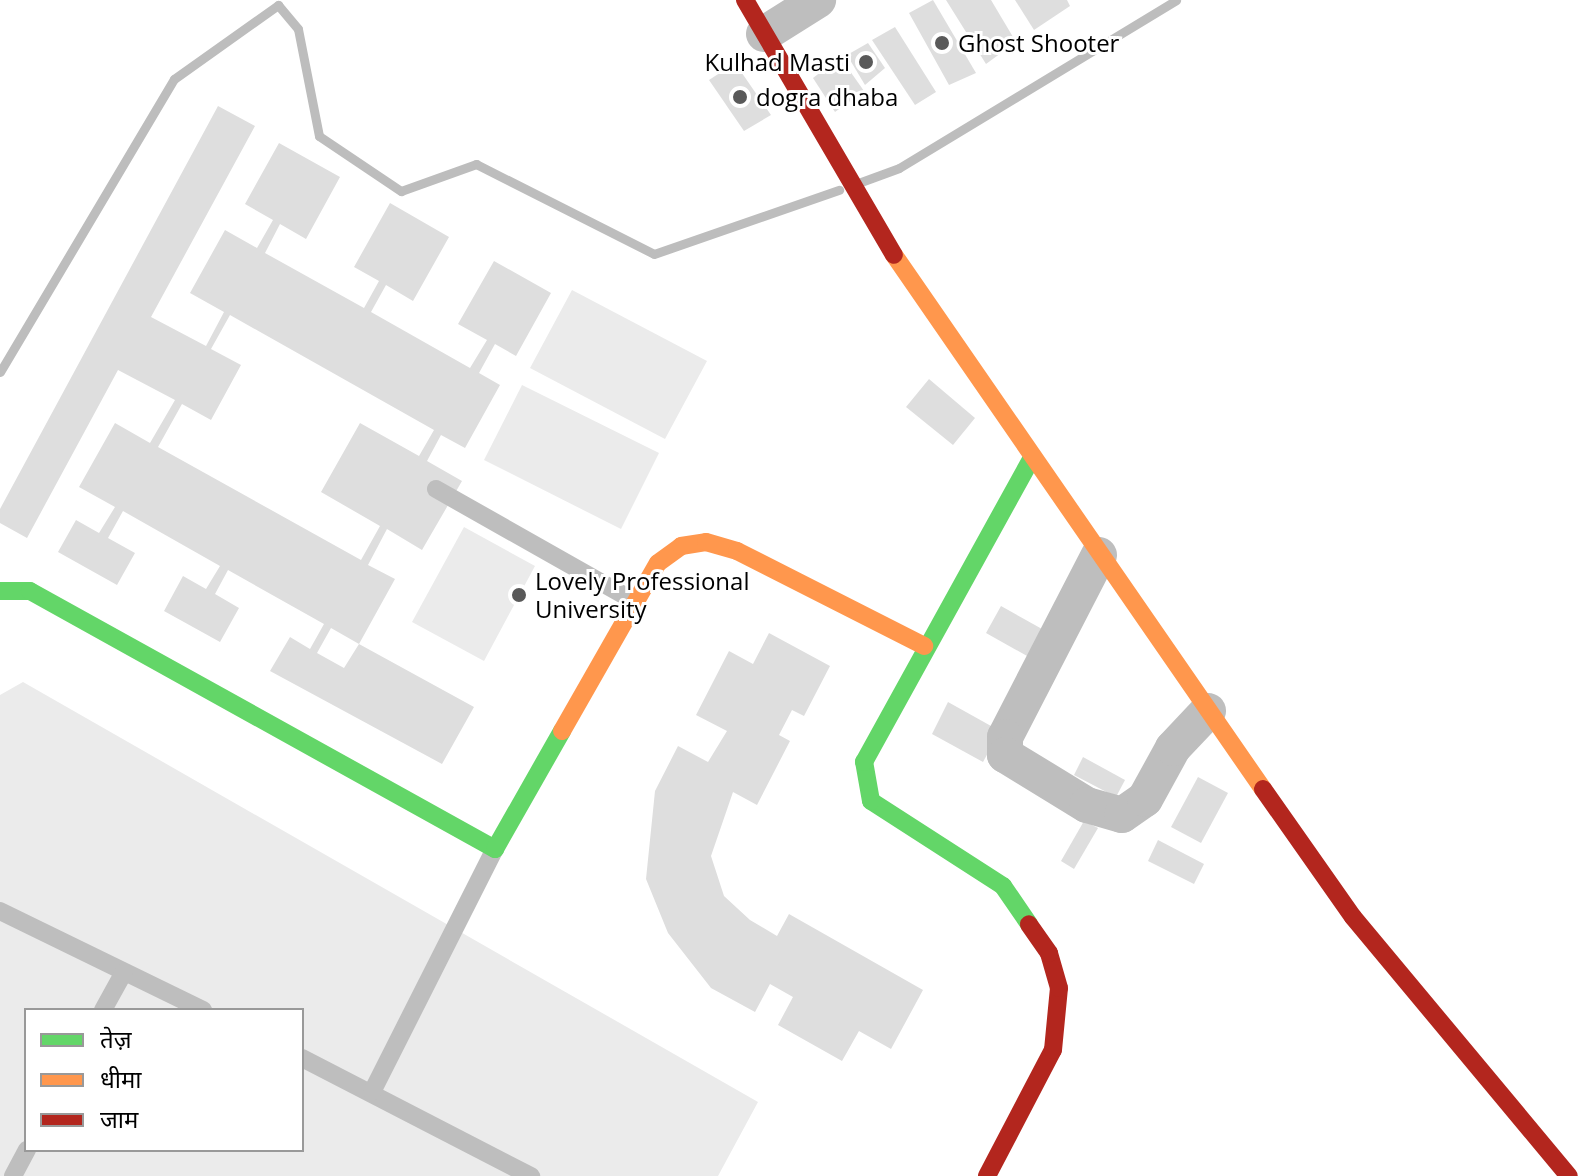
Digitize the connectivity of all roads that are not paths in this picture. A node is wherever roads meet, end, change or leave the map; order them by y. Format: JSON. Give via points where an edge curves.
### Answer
{"nodes":[{"id":1,"x":745,"y":0,"type":"edge"},
{"id":2,"x":818,"y":0,"type":"edge"},
{"id":3,"x":764,"y":34,"type":"junction"},
{"id":4,"x":1031,"y":459,"type":"junction"},
{"id":5,"x":436,"y":489,"type":"dead end"},
{"id":6,"x":1099,"y":555,"type":"junction"},
{"id":7,"x":0,"y":591,"type":"edge"},
{"id":8,"x":636,"y":602,"type":"junction"},
{"id":9,"x":924,"y":646,"type":"junction"},
{"id":10,"x":1208,"y":711,"type":"junction"},
{"id":11,"x":495,"y":849,"type":"junction"},
{"id":12,"x":0,"y":911,"type":"edge"},
{"id":13,"x":124,"y":972,"type":"junction"},
{"id":14,"x":104,"y":1008,"type":"edge"},
{"id":15,"x":199,"y":1008,"type":"edge"},
{"id":16,"x":304,"y":1059,"type":"edge"},
{"id":17,"x":372,"y":1092,"type":"junction"},
{"id":18,"x":26,"y":1152,"type":"edge"},
{"id":19,"x":13,"y":1176,"type":"edge"},
{"id":20,"x":531,"y":1176,"type":"edge"},
{"id":21,"x":987,"y":1176,"type":"edge"},
{"id":22,"x":1569,"y":1176,"type":"edge"}],
"edges":[{"from":1,"to":3,"type":"street"},
{"from":2,"to":3,"type":"street"},
{"from":3,"to":4,"type":"street","via":[[831,158]]},
{"from":4,"to":6,"type":"street"},
{"from":4,"to":9,"type":"street"},
{"from":5,"to":8,"type":"lane"},
{"from":6,"to":10,"type":"street"},
{"from":6,"to":10,"type":"street","via":[[1005,737],[1005,755],[1087,805],[1122,815],[1145,799],[1173,748]]},
{"from":7,"to":11,"type":"street","via":[[30,591]]},
{"from":8,"to":9,"type":"street","via":[[658,563],[681,546],[706,542],[769,565]]},
{"from":8,"to":11,"type":"street"},
{"from":9,"to":21,"type":"street","via":[[864,762],[863,782],[885,813],[1019,902],[1049,953],[1059,988],[1053,1050]]},
{"from":10,"to":22,"type":"street","via":[[1353,917]]},
{"from":11,"to":17,"type":"lane"},
{"from":12,"to":13,"type":"lane"},
{"from":13,"to":14,"type":"lane"},
{"from":13,"to":15,"type":"lane"},
{"from":16,"to":17,"type":"lane"},
{"from":17,"to":20,"type":"lane"},
{"from":18,"to":19,"type":"lane"}]}
